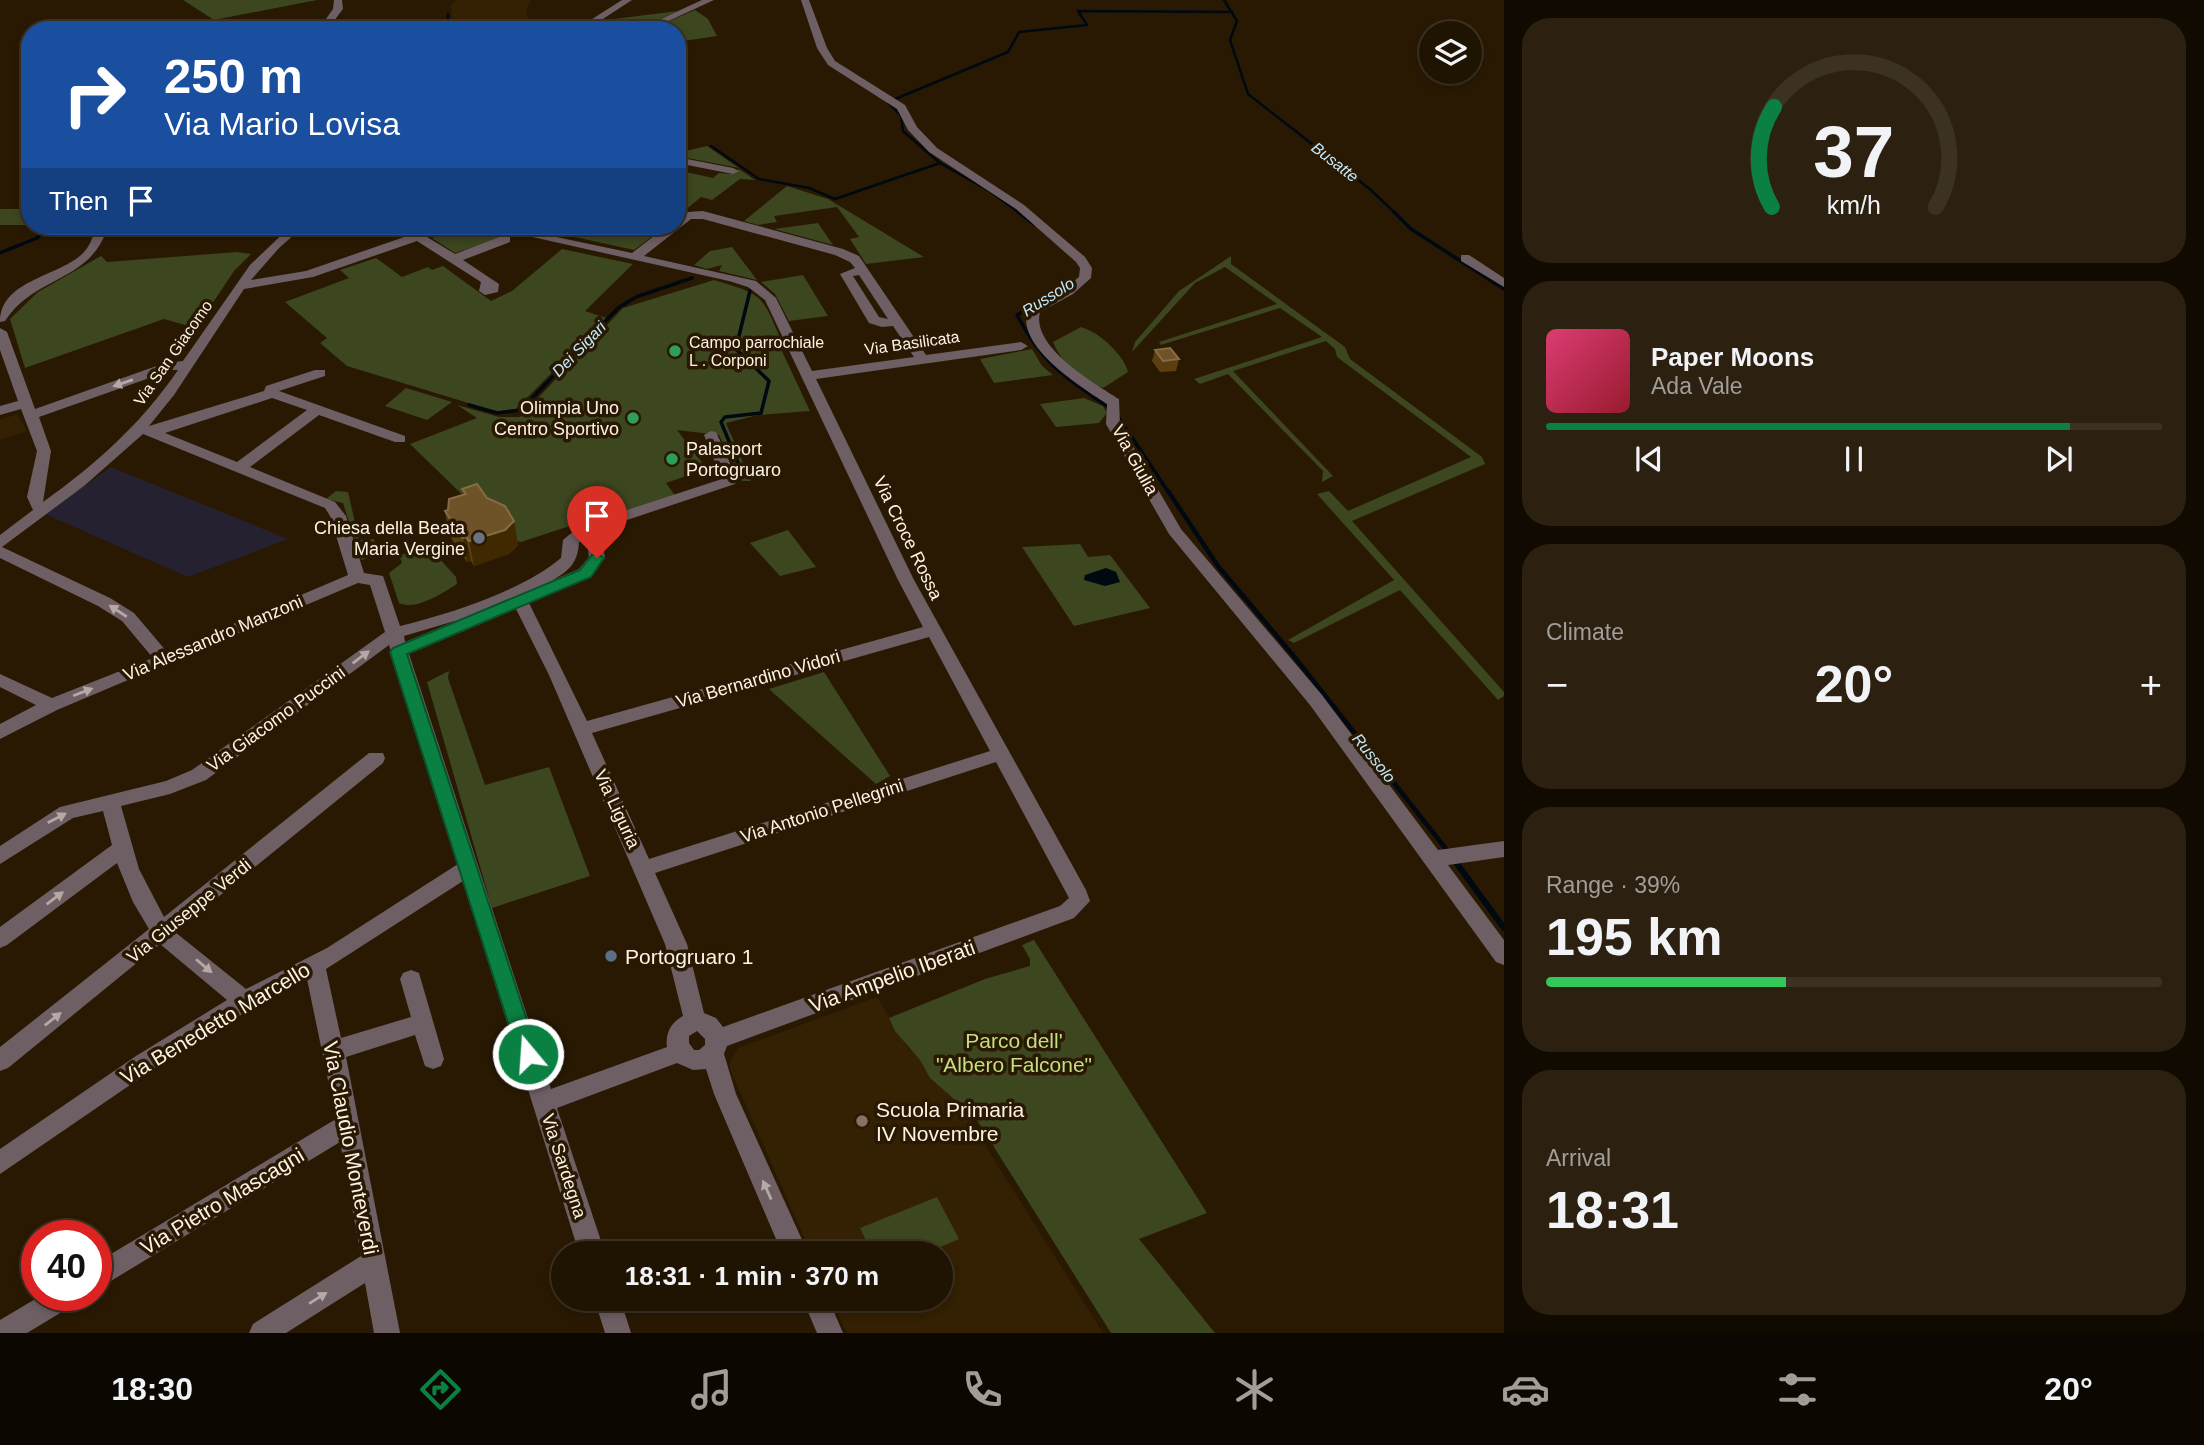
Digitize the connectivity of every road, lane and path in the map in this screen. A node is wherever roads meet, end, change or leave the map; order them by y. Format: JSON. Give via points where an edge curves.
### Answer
{"nodes":[{"id":1,"x":338,"y":0,"type":"edge"},
{"id":2,"x":628,"y":0,"type":"edge"},
{"id":3,"x":710,"y":0,"type":"edge"},
{"id":4,"x":805,"y":0,"type":"edge"},
{"id":5,"x":329,"y":21,"type":"edge"},
{"id":6,"x":594,"y":21,"type":"edge"},
{"id":7,"x":662,"y":21,"type":"edge"},
{"id":8,"x":686,"y":162,"type":"edge"},
{"id":9,"x":733,"y":171,"type":"dead end"},
{"id":10,"x":686,"y":217,"type":"edge"},
{"id":11,"x":101,"y":235,"type":"edge"},
{"id":12,"x":288,"y":235,"type":"edge"},
{"id":13,"x":416,"y":235,"type":"joint"},
{"id":14,"x":538,"y":235,"type":"edge"},
{"id":15,"x":662,"y":235,"type":"edge"},
{"id":16,"x":506,"y":239,"type":"dead end"},
{"id":17,"x":635,"y":257,"type":"junction"},
{"id":18,"x":1465,"y":257,"type":"dead end"},
{"id":19,"x":454,"y":259,"type":"junction"},
{"id":20,"x":487,"y":281,"type":"dead end"},
{"id":21,"x":1504,"y":283,"type":"edge"},
{"id":22,"x":241,"y":286,"type":"junction"},
{"id":23,"x":0,"y":318,"type":"edge"},
{"id":24,"x":0,"y":332,"type":"edge"},
{"id":25,"x":1021,"y":346,"type":"dead end"},
{"id":26,"x":922,"y":359,"type":"junction"},
{"id":27,"x":188,"y":365,"type":"junction"},
{"id":28,"x":320,"y":373,"type":"dead end"},
{"id":29,"x":808,"y":376,"type":"junction"},
{"id":30,"x":272,"y":393,"type":"junction"},
{"id":31,"x":28,"y":409,"type":"junction"},
{"id":32,"x":318,"y":409,"type":"junction"},
{"id":33,"x":0,"y":411,"type":"edge"},
{"id":34,"x":146,"y":430,"type":"junction"},
{"id":35,"x":711,"y":435,"type":"dead end"},
{"id":36,"x":400,"y":439,"type":"dead end"},
{"id":37,"x":240,"y":467,"type":"junction"},
{"id":38,"x":42,"y":510,"type":"junction"},
{"id":39,"x":601,"y":523,"type":"junction"},
{"id":40,"x":0,"y":543,"type":"edge"},
{"id":41,"x":0,"y":552,"type":"edge"},
{"id":42,"x":570,"y":558,"type":"junction"},
{"id":43,"x":597,"y":558,"type":"junction"},
{"id":44,"x":357,"y":578,"type":"junction"},
{"id":45,"x":519,"y":596,"type":"junction"},
{"id":46,"x":933,"y":631,"type":"junction"},
{"id":47,"x":395,"y":640,"type":"junction"},
{"id":48,"x":164,"y":660,"type":"junction"},
{"id":49,"x":0,"y":680,"type":"edge"},
{"id":50,"x":51,"y":705,"type":"junction"},
{"id":51,"x":582,"y":729,"type":"junction"},
{"id":52,"x":0,"y":732,"type":"edge"},
{"id":53,"x":1001,"y":754,"type":"junction"},
{"id":54,"x":376,"y":758,"type":"dead end"},
{"id":55,"x":110,"y":801,"type":"junction"},
{"id":56,"x":122,"y":848,"type":"junction"},
{"id":57,"x":1504,"y":849,"type":"edge"},
{"id":58,"x":0,"y":856,"type":"edge"},
{"id":59,"x":1447,"y":857,"type":"junction"},
{"id":60,"x":470,"y":867,"type":"junction"},
{"id":61,"x":643,"y":869,"type":"junction"},
{"id":62,"x":1067,"y":912,"type":"joint"},
{"id":63,"x":163,"y":932,"type":"junction"},
{"id":64,"x":0,"y":939,"type":"edge"},
{"id":65,"x":1504,"y":956,"type":"edge"},
{"id":66,"x":314,"y":962,"type":"junction"},
{"id":67,"x":411,"y":979,"type":"dead end"},
{"id":68,"x":244,"y":1001,"type":"junction"},
{"id":69,"x":695,"y":1022,"type":"junction"},
{"id":70,"x":424,"y":1023,"type":"junction"},
{"id":71,"x":715,"y":1046,"type":"junction"},
{"id":72,"x":332,"y":1051,"type":"junction"},
{"id":73,"x":680,"y":1052,"type":"junction"},
{"id":74,"x":433,"y":1059,"type":"dead end"},
{"id":75,"x":0,"y":1061,"type":"edge"},
{"id":76,"x":543,"y":1102,"type":"junction"},
{"id":77,"x":349,"y":1124,"type":"junction"},
{"id":78,"x":0,"y":1163,"type":"edge"},
{"id":79,"x":588,"y":1241,"type":"edge"},
{"id":80,"x":790,"y":1241,"type":"edge"},
{"id":81,"x":373,"y":1263,"type":"junction"},
{"id":82,"x":112,"y":1267,"type":"edge"},
{"id":83,"x":39,"y":1311,"type":"edge"},
{"id":84,"x":611,"y":1311,"type":"edge"},
{"id":85,"x":821,"y":1311,"type":"edge"},
{"id":86,"x":2,"y":1333,"type":"edge"},
{"id":87,"x":262,"y":1333,"type":"edge"},
{"id":88,"x":387,"y":1333,"type":"edge"},
{"id":89,"x":618,"y":1333,"type":"edge"},
{"id":90,"x":830,"y":1333,"type":"edge"}],
"edges":[{"from":1,"to":5,"type":"street","via":[[338,9]]},
{"from":2,"to":6,"type":"street"},
{"from":3,"to":7,"type":"street"},
{"from":4,"to":59,"type":"street","name":"Via Giulia","via":[[827,58],[892,101],[933,150],[1014,203],[1081,260],[1086,268],[1084,278],[1034,310],[1032,324],[1060,366],[1109,397],[1119,437],[1175,531]]},
{"from":8,"to":9,"type":"street"},
{"from":10,"to":26,"type":"street","via":[[703,215],[855,259]]},
{"from":11,"to":23,"type":"street","via":[[89,257],[28,289]]},
{"from":12,"to":22,"type":"street","name":"Via San Giacomo"},
{"from":13,"to":19,"type":"street"},
{"from":13,"to":22,"type":"street","via":[[309,274]]},
{"from":14,"to":17,"type":"street","name":"Via Croce Rossa"},
{"from":15,"to":17,"type":"street"},
{"from":16,"to":19,"type":"street"},
{"from":17,"to":29,"type":"street","name":"Via Croce Rossa","via":[[746,282],[766,292]]},
{"from":18,"to":21,"type":"street"},
{"from":19,"to":20,"type":"street"},
{"from":22,"to":27,"type":"street","name":"Via San Giacomo"},
{"from":24,"to":31,"type":"street"},
{"from":25,"to":26,"type":"street","name":"Via Basilicata"},
{"from":26,"to":29,"type":"street","name":"Via Basilicata"},
{"from":27,"to":31,"type":"street","one_way":true,"via":[[170,366]]},
{"from":27,"to":34,"type":"street","name":"Via San Giacomo"},
{"from":28,"to":30,"type":"street","via":[[271,389]]},
{"from":29,"to":46,"type":"street","name":"Via Croce Rossa"},
{"from":30,"to":32,"type":"street"},
{"from":30,"to":34,"type":"street"},
{"from":31,"to":33,"type":"street"},
{"from":31,"to":38,"type":"street","via":[[44,451],[36,497]]},
{"from":32,"to":36,"type":"street"},
{"from":32,"to":37,"type":"street"},
{"from":34,"to":37,"type":"street"},
{"from":34,"to":38,"type":"street","name":"Via San Giacomo"},
{"from":35,"to":39,"type":"street","via":[[730,481]]},
{"from":37,"to":44,"type":"street","via":[[330,505],[338,516]]},
{"from":38,"to":40,"type":"street","name":"Via San Giacomo"},
{"from":39,"to":42,"type":"street","via":[[571,540]]},
{"from":39,"to":43,"type":"street","via":[[593,533]]},
{"from":48,"to":41,"type":"street","one_way":true,"via":[[128,617]]},
{"from":42,"to":43,"type":"street"},
{"from":42,"to":45,"type":"street"},
{"from":43,"to":45,"type":"street","via":[[585,573]]},
{"from":44,"to":47,"type":"street","name":"Via Sardegna","via":[[381,583]]},
{"from":44,"to":48,"type":"street","name":"Via Alessandro Manzoni"},
{"from":45,"to":47,"type":"street","name":"Via Giacomo Puccini"},
{"from":45,"to":51,"type":"street","name":"Via Liguria"},
{"from":46,"to":51,"type":"street","name":"Via Bernardino Vidori"},
{"from":46,"to":53,"type":"street","name":"Via Croce Rossa"},
{"from":55,"to":47,"type":"street","name":"Via Giacomo Puccini","one_way":true,"via":[[170,787],[217,765],[379,643]]},
{"from":47,"to":60,"type":"street","name":"Via Sardegna"},
{"from":50,"to":48,"type":"street","name":"Via Alessandro Manzoni","one_way":true},
{"from":49,"to":50,"type":"street"},
{"from":50,"to":52,"type":"street","name":"Via Alessandro Manzoni"},
{"from":51,"to":61,"type":"street","name":"Via Liguria"},
{"from":53,"to":61,"type":"street","name":"Via Antonio Pellegrini"},
{"from":53,"to":62,"type":"street","name":"Via Croce Rossa","via":[[1076,888],[1080,901]]},
{"from":54,"to":63,"type":"street","name":"Via Giuseppe Verdi"},
{"from":55,"to":56,"type":"street"},
{"from":58,"to":55,"type":"street","name":"Via Giacomo Puccini","one_way":true,"via":[[57,818]]},
{"from":56,"to":63,"type":"street","via":[[145,905]]},
{"from":64,"to":56,"type":"street","one_way":true},
{"from":57,"to":59,"type":"street"},
{"from":59,"to":65,"type":"street","name":"Via Giulia"},
{"from":60,"to":66,"type":"street","name":"Via Benedetto Marcello","via":[[334,954]]},
{"from":60,"to":76,"type":"street","name":"Via Sardegna"},
{"from":61,"to":69,"type":"street","name":"Via Liguria","via":[[676,944]]},
{"from":62,"to":71,"type":"street","name":"Via Ampelio Iberati"},
{"from":63,"to":68,"type":"street","one_way":true},
{"from":75,"to":63,"type":"street","name":"Via Giuseppe Verdi","one_way":true},
{"from":66,"to":68,"type":"street","name":"Via Benedetto Marcello"},
{"from":66,"to":72,"type":"street","name":"Via Claudio Monteverdi"},
{"from":67,"to":70,"type":"street"},
{"from":68,"to":78,"type":"street","name":"Via Benedetto Marcello","via":[[144,1063]]},
{"from":69,"to":71,"type":"street","via":[[713,1028]]},
{"from":69,"to":73,"type":"street","via":[[680,1031],[676,1042]]},
{"from":70,"to":72,"type":"street"},
{"from":70,"to":74,"type":"street"},
{"from":71,"to":73,"type":"street","via":[[697,1059]]},
{"from":80,"to":71,"type":"street","one_way":true,"via":[[725,1094]]},
{"from":72,"to":77,"type":"street","name":"Via Claudio Monteverdi"},
{"from":73,"to":76,"type":"street"},
{"from":76,"to":79,"type":"street","name":"Via Sardegna"},
{"from":77,"to":81,"type":"street","name":"Via Claudio Monteverdi"},
{"from":77,"to":82,"type":"street","name":"Via Pietro Mascagni"},
{"from":87,"to":81,"type":"street","one_way":true},
{"from":81,"to":88,"type":"street","name":"Via Claudio Monteverdi"},
{"from":83,"to":86,"type":"street"},
{"from":84,"to":89,"type":"street"},
{"from":85,"to":90,"type":"street"}]}
